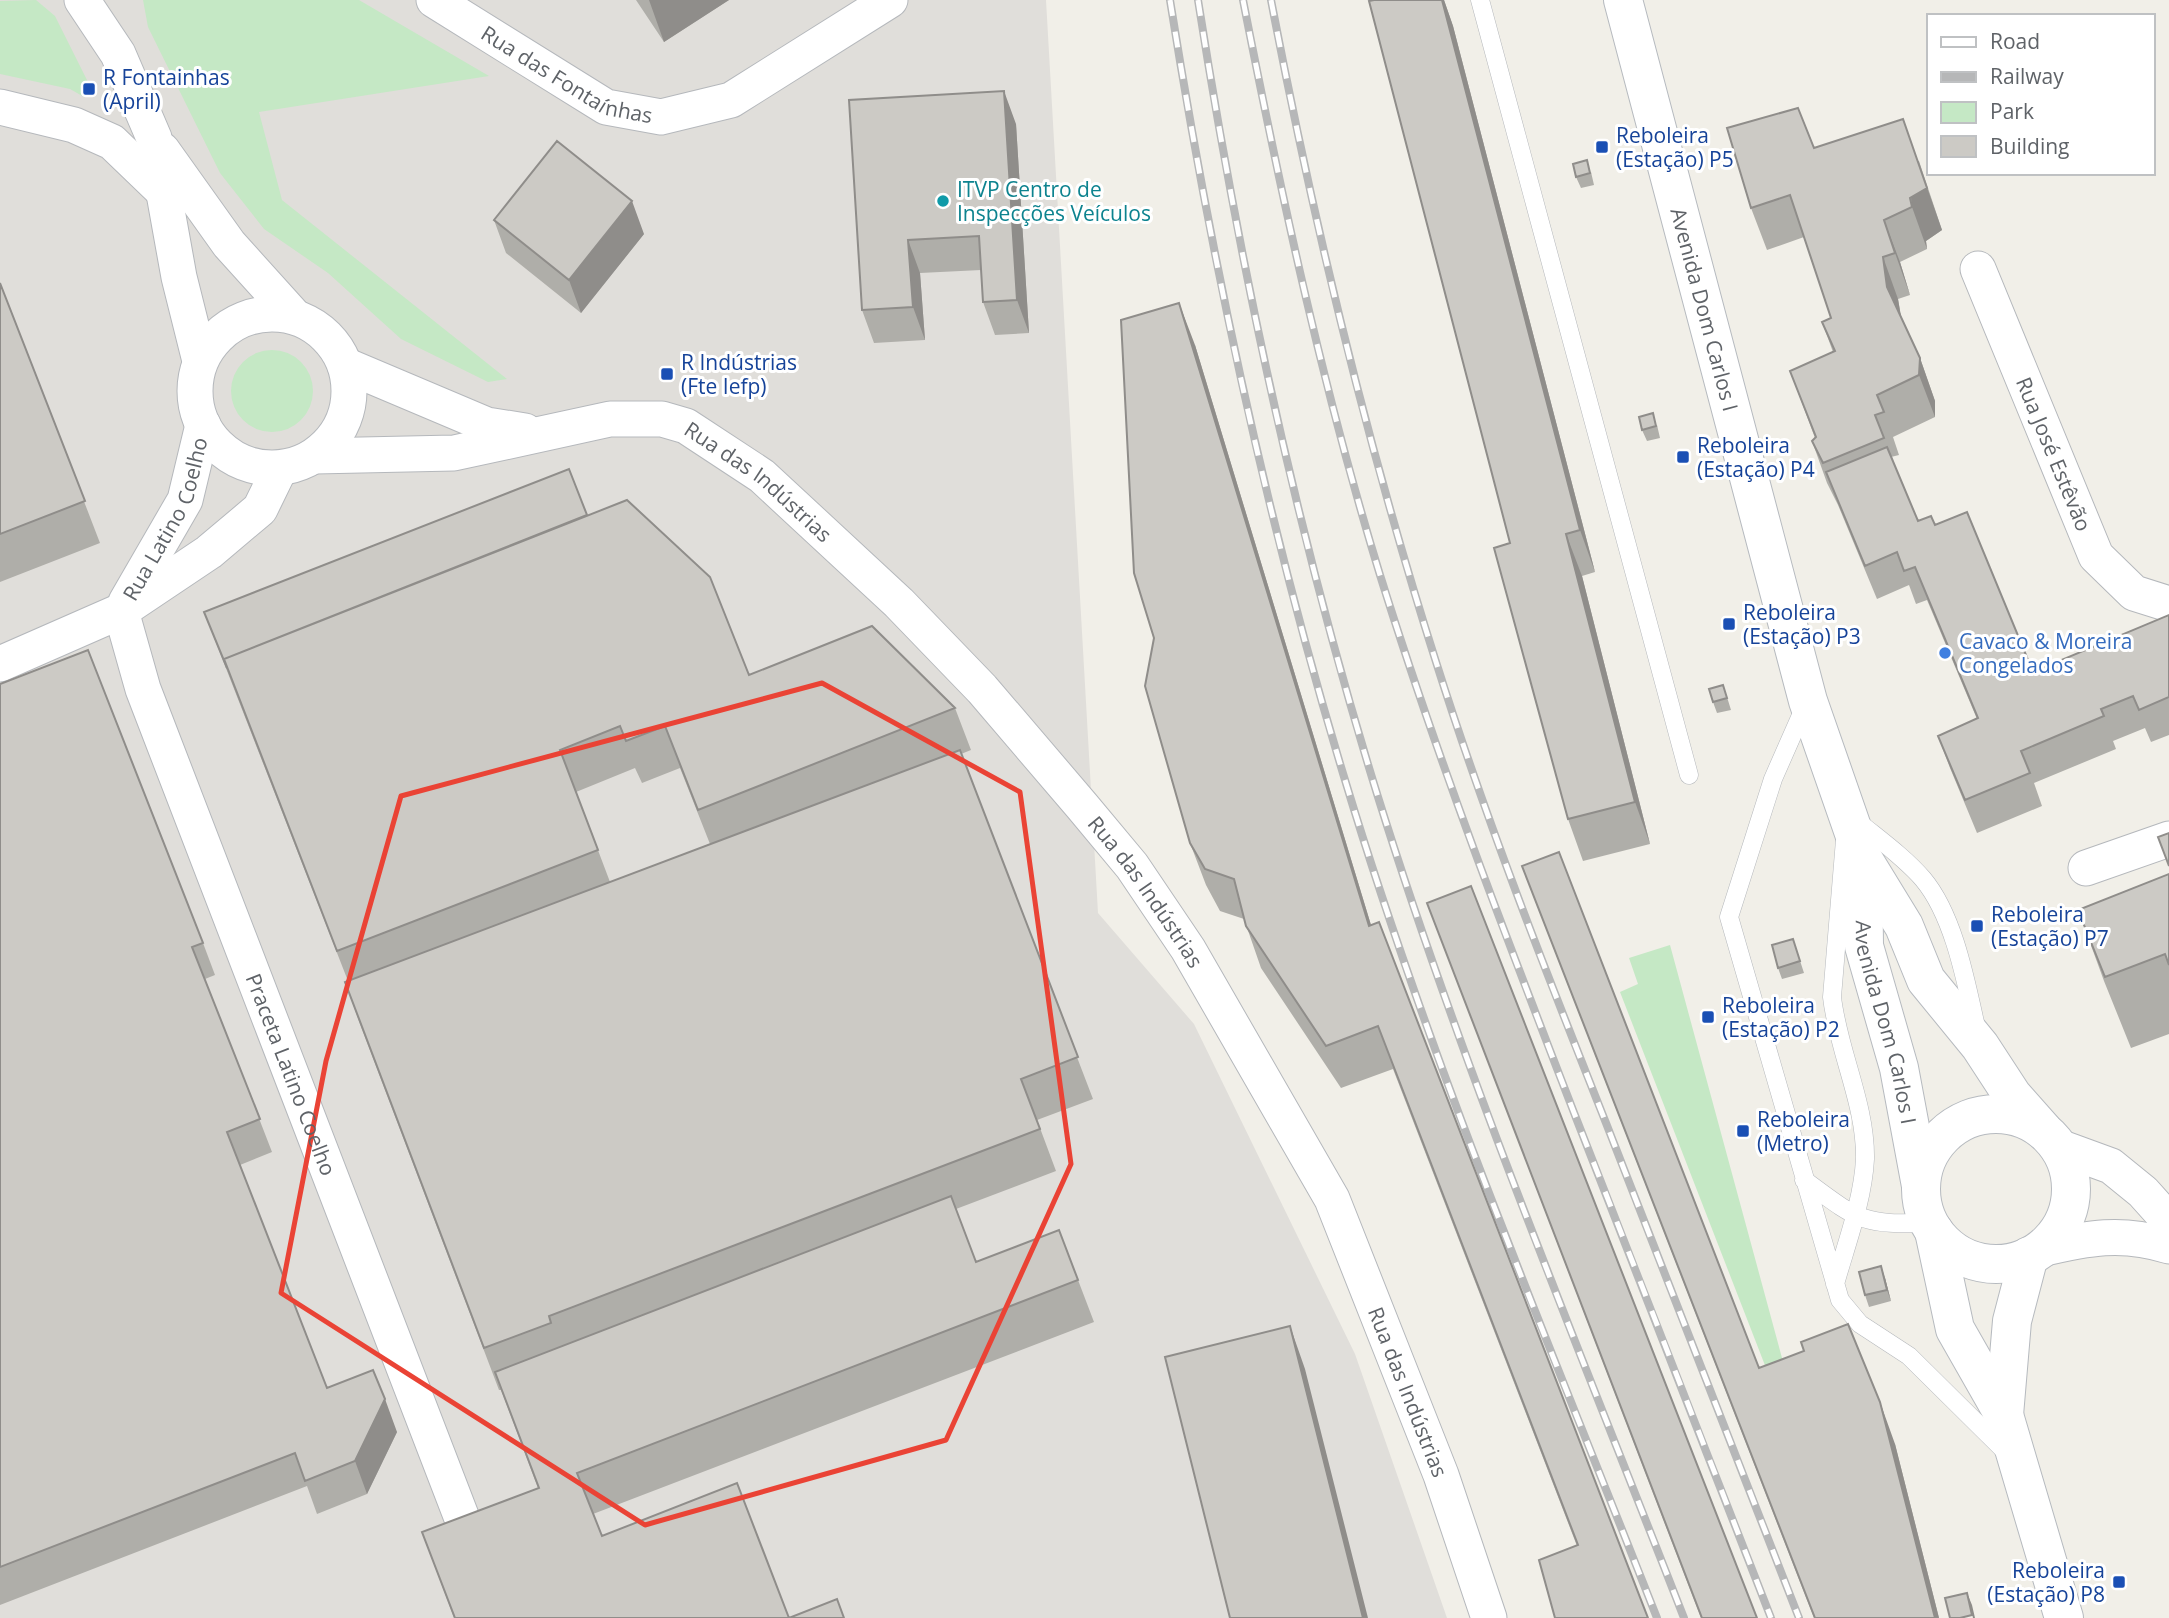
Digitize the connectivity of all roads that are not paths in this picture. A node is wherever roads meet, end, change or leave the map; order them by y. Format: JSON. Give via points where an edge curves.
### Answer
{"nodes":[{"id":1,"x":82,"y":0,"type":"edge"},
{"id":2,"x":109,"y":0,"type":"edge"},
{"id":3,"x":434,"y":0,"type":"edge"},
{"id":4,"x":890,"y":0,"type":"edge"},
{"id":5,"x":1480,"y":0,"type":"edge"},
{"id":6,"x":1623,"y":0,"type":"edge"},
{"id":7,"x":118,"y":54,"type":"junction"},
{"id":8,"x":0,"y":107,"type":"edge"},
{"id":9,"x":154,"y":138,"type":"junction"},
{"id":10,"x":165,"y":193,"type":"junction"},
{"id":11,"x":1978,"y":269,"type":"dead end"},
{"id":12,"x":293,"y":315,"type":"junction"},
{"id":13,"x":200,"y":361,"type":"junction"},
{"id":14,"x":345,"y":365,"type":"junction"},
{"id":15,"x":203,"y":425,"type":"junction"},
{"id":16,"x":539,"y":433,"type":"junction"},
{"id":17,"x":314,"y":456,"type":"junction"},
{"id":18,"x":280,"y":468,"type":"junction"},
{"id":19,"x":2169,"y":604,"type":"edge"},
{"id":20,"x":121,"y":611,"type":"junction"},
{"id":21,"x":0,"y":664,"type":"edge"},
{"id":22,"x":1808,"y":701,"type":"junction"},
{"id":23,"x":1689,"y":775,"type":"dead end"},
{"id":24,"x":1848,"y":813,"type":"junction"},
{"id":25,"x":2169,"y":839,"type":"edge"},
{"id":26,"x":1863,"y":859,"type":"junction"},
{"id":27,"x":2086,"y":868,"type":"dead end"},
{"id":28,"x":1980,"y":1046,"type":"junction"},
{"id":29,"x":2051,"y":1139,"type":"junction"},
{"id":30,"x":1804,"y":1180,"type":"junction"},
{"id":31,"x":1921,"y":1186,"type":"junction"},
{"id":32,"x":1854,"y":1217,"type":"junction"},
{"id":33,"x":2169,"y":1221,"type":"edge"},
{"id":34,"x":1932,"y":1227,"type":"junction"},
{"id":35,"x":2169,"y":1247,"type":"edge"},
{"id":36,"x":2035,"y":1253,"type":"junction"},
{"id":37,"x":1835,"y":1286,"type":"junction"},
{"id":38,"x":2004,"y":1415,"type":"junction"},
{"id":39,"x":2018,"y":1464,"type":"junction"},
{"id":40,"x":468,"y":1534,"type":"edge"},
{"id":41,"x":1489,"y":1618,"type":"edge"},
{"id":42,"x":2064,"y":1618,"type":"edge"}],
"edges":[{"from":1,"to":7,"type":"street"},
{"from":2,"to":7,"type":"street"},
{"from":3,"to":4,"type":"street","name":"Rua das Fontaínhas","via":[[606,107],[661,117],[731,100]]},
{"from":5,"to":23,"type":"lane"},
{"from":6,"to":22,"type":"street","name":"Avenida Dom Carlos I"},
{"from":7,"to":9,"type":"street"},
{"from":8,"to":10,"type":"street","via":[[75,125],[112,142]]},
{"from":9,"to":10,"type":"street"},
{"from":9,"to":12,"type":"street","via":[[229,244]]},
{"from":10,"to":13,"type":"street"},
{"from":11,"to":19,"type":"street","name":"Rua José Estêvão","via":[[2096,556],[2134,593]]},
{"from":12,"to":13,"type":"street","via":[[270,313],[228,326]]},
{"from":12,"to":14,"type":"street","via":[[334,343]]},
{"from":13,"to":15,"type":"street","via":[[195,393]]},
{"from":14,"to":16,"type":"street","name":"Rua das Indústrias","via":[[488,425]]},
{"from":14,"to":17,"type":"street","via":[[350,390],[345,416],[333,439]]},
{"from":15,"to":18,"type":"street","via":[[216,444],[235,459],[257,467]]},
{"from":15,"to":20,"type":"street","name":"Rua Latino Coelho","via":[[185,500]]},
{"from":16,"to":17,"type":"street","name":"Rua das Indústrias","via":[[454,453]]},
{"from":16,"to":41,"type":"street","name":"Rua das Indústrias","via":[[610,419],[662,419],[686,426],[762,476],[899,603],[982,689],[1132,866],[1188,948],[1332,1199],[1441,1475]]},
{"from":17,"to":18,"type":"street"},
{"from":18,"to":20,"type":"street","name":"Rua Latino Coelho","via":[[260,509],[209,552]]},
{"from":20,"to":21,"type":"street","name":"Rua Latino Coelho"},
{"from":20,"to":40,"type":"street","name":"Praceta Latino Coelho","via":[[143,689]]},
{"from":22,"to":24,"type":"street","name":"Avenida Dom Carlos I"},
{"from":22,"to":30,"type":"lane","via":[[1773,779],[1729,916]]},
{"from":24,"to":26,"type":"street","name":"Avenida Dom Carlos I"},
{"from":24,"to":28,"type":"lane","via":[[1924,880],[1940,906],[1964,972]]},
{"from":24,"to":32,"type":"lane","via":[[1832,997],[1865,1160]]},
{"from":25,"to":27,"type":"street"},
{"from":26,"to":28,"type":"street","name":"Avenida Dom Carlos I","via":[[1904,926],[1926,980]]},
{"from":26,"to":31,"type":"street","name":"Avenida Dom Carlos I","via":[[1864,946],[1899,1068]]},
{"from":28,"to":29,"type":"street","name":"Avenida Dom Carlos I","via":[[2011,1095]]},
{"from":29,"to":31,"type":"street","via":[[2023,1119],[1976,1116],[1937,1142],[1926,1162]]},
{"from":29,"to":33,"type":"street","via":[[2110,1166]]},
{"from":29,"to":36,"type":"street","via":[[2068,1168],[2071,1191],[2067,1213],[2056,1233]]},
{"from":30,"to":32,"type":"lane"},
{"from":30,"to":37,"type":"lane"},
{"from":31,"to":34,"type":"street"},
{"from":32,"to":34,"type":"lane"},
{"from":32,"to":37,"type":"lane"},
{"from":34,"to":36,"type":"street","via":[[1949,1247],[1967,1258],[2009,1263]]},
{"from":34,"to":38,"type":"street","via":[[1955,1329]]},
{"from":35,"to":36,"type":"street","via":[[2151,1240],[2091,1237]]},
{"from":36,"to":38,"type":"street","via":[[2012,1321]]},
{"from":37,"to":39,"type":"lane","via":[[1840,1300],[1860,1324],[1909,1356]]},
{"from":38,"to":39,"type":"street"},
{"from":39,"to":42,"type":"street"}]}
